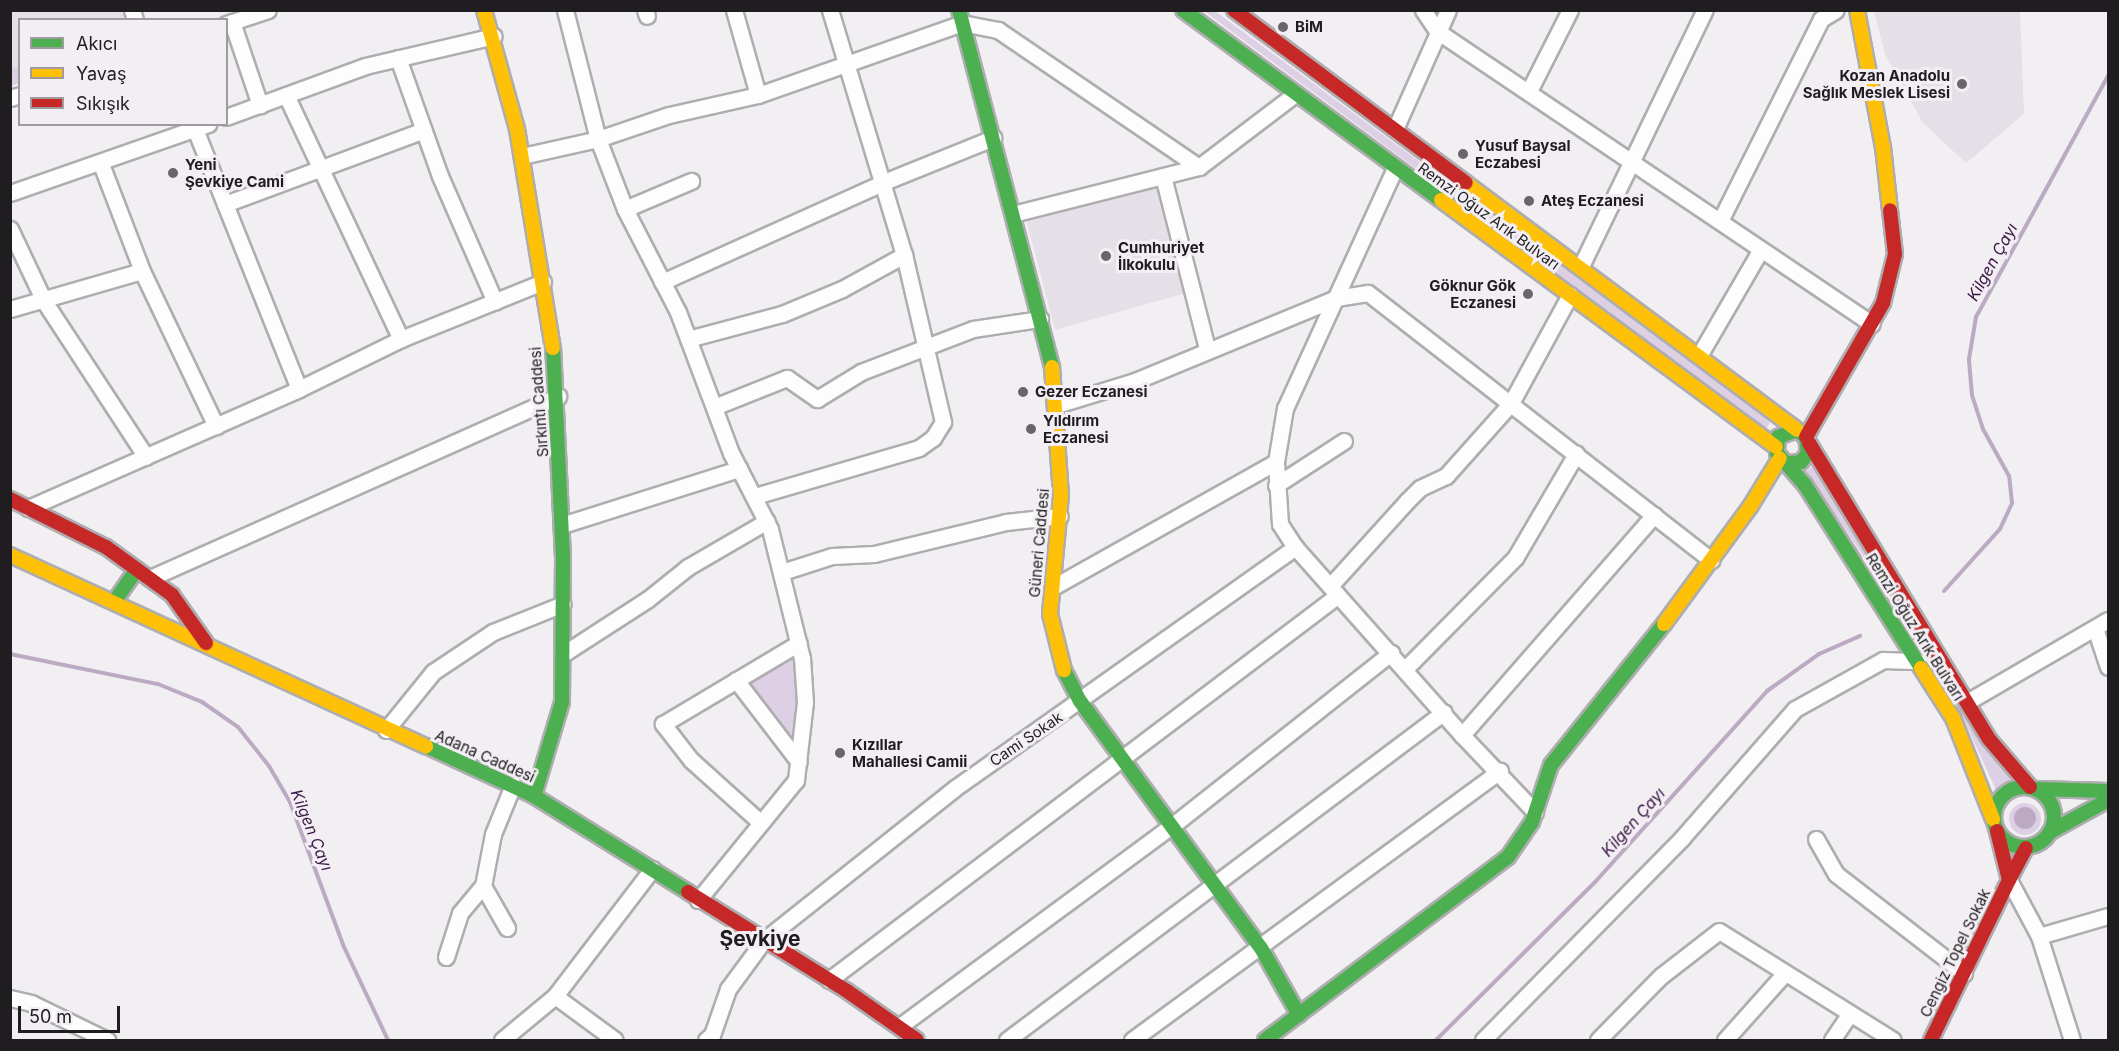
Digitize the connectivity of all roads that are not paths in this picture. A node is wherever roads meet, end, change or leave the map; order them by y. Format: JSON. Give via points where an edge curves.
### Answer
{"nodes":[{"id":1,"x":268,"y":10,"type":"edge"},
{"id":2,"x":484,"y":10,"type":"edge"},
{"id":3,"x":565,"y":10,"type":"edge"},
{"id":4,"x":734,"y":10,"type":"edge"},
{"id":5,"x":830,"y":10,"type":"edge"},
{"id":6,"x":1183,"y":10,"type":"edge"},
{"id":7,"x":1234,"y":10,"type":"edge"},
{"id":8,"x":1423,"y":10,"type":"edge"},
{"id":9,"x":1448,"y":10,"type":"edge"},
{"id":10,"x":1570,"y":10,"type":"edge"},
{"id":11,"x":1705,"y":10,"type":"edge"},
{"id":12,"x":1836,"y":10,"type":"edge"},
{"id":13,"x":1857,"y":10,"type":"edge"},
{"id":14,"x":961,"y":17,"type":"edge"},
{"id":15,"x":229,"y":23,"type":"edge"},
{"id":16,"x":1437,"y":31,"type":"junction"},
{"id":17,"x":495,"y":36,"type":"junction"},
{"id":18,"x":398,"y":58,"type":"junction"},
{"id":19,"x":846,"y":63,"type":"junction"},
{"id":20,"x":1528,"y":91,"type":"junction"},
{"id":21,"x":1295,"y":94,"type":"junction"},
{"id":22,"x":286,"y":95,"type":"junction"},
{"id":23,"x":758,"y":95,"type":"junction"},
{"id":24,"x":260,"y":105,"type":"junction"},
{"id":25,"x":228,"y":116,"type":"edge"},
{"id":26,"x":201,"y":127,"type":"edge"},
{"id":27,"x":1395,"y":129,"type":"junction"},
{"id":28,"x":424,"y":130,"type":"junction"},
{"id":29,"x":993,"y":138,"type":"junction"},
{"id":30,"x":598,"y":139,"type":"junction"},
{"id":31,"x":522,"y":156,"type":"junction"},
{"id":32,"x":1634,"y":163,"type":"junction"},
{"id":33,"x":101,"y":164,"type":"junction"},
{"id":34,"x":1199,"y":167,"type":"junction"},
{"id":35,"x":1395,"y":168,"type":"junction"},
{"id":36,"x":320,"y":170,"type":"junction"},
{"id":37,"x":1163,"y":176,"type":"junction"},
{"id":38,"x":692,"y":181,"type":"dead end"},
{"id":39,"x":884,"y":182,"type":"junction"},
{"id":40,"x":10,"y":193,"type":"edge"},
{"id":41,"x":225,"y":204,"type":"junction"},
{"id":42,"x":625,"y":209,"type":"junction"},
{"id":43,"x":1013,"y":214,"type":"junction"},
{"id":44,"x":1720,"y":221,"type":"junction"},
{"id":45,"x":11,"y":232,"type":"edge"},
{"id":46,"x":1761,"y":249,"type":"junction"},
{"id":47,"x":904,"y":255,"type":"junction"},
{"id":48,"x":1581,"y":266,"type":"junction"},
{"id":49,"x":141,"y":271,"type":"junction"},
{"id":50,"x":543,"y":282,"type":"junction"},
{"id":51,"x":662,"y":282,"type":"junction"},
{"id":52,"x":1570,"y":295,"type":"junction"},
{"id":53,"x":1335,"y":298,"type":"junction"},
{"id":54,"x":44,"y":301,"type":"junction"},
{"id":55,"x":495,"y":302,"type":"junction"},
{"id":56,"x":10,"y":309,"type":"edge"},
{"id":57,"x":1040,"y":319,"type":"junction"},
{"id":58,"x":1872,"y":324,"type":"junction"},
{"id":59,"x":401,"y":339,"type":"junction"},
{"id":60,"x":688,"y":339,"type":"junction"},
{"id":61,"x":927,"y":349,"type":"junction"},
{"id":62,"x":1208,"y":349,"type":"junction"},
{"id":63,"x":1700,"y":354,"type":"junction"},
{"id":64,"x":299,"y":389,"type":"junction"},
{"id":65,"x":558,"y":396,"type":"junction"},
{"id":66,"x":1511,"y":404,"type":"junction"},
{"id":67,"x":1057,"y":405,"type":"junction"},
{"id":68,"x":714,"y":407,"type":"junction"},
{"id":69,"x":216,"y":426,"type":"junction"},
{"id":70,"x":1804,"y":436,"type":"junction"},
{"id":71,"x":1344,"y":441,"type":"dead end"},
{"id":72,"x":1576,"y":454,"type":"junction"},
{"id":73,"x":1782,"y":456,"type":"junction"},
{"id":74,"x":146,"y":457,"type":"junction"},
{"id":75,"x":1276,"y":462,"type":"junction"},
{"id":76,"x":739,"y":469,"type":"junction"},
{"id":77,"x":1276,"y":485,"type":"junction"},
{"id":78,"x":755,"y":496,"type":"junction"},
{"id":79,"x":10,"y":499,"type":"edge"},
{"id":80,"x":28,"y":508,"type":"junction"},
{"id":81,"x":1654,"y":515,"type":"junction"},
{"id":82,"x":1060,"y":516,"type":"junction"},
{"id":83,"x":767,"y":521,"type":"junction"},
{"id":84,"x":562,"y":525,"type":"junction"},
{"id":85,"x":1295,"y":547,"type":"junction"},
{"id":86,"x":10,"y":555,"type":"edge"},
{"id":87,"x":1711,"y":560,"type":"junction"},
{"id":88,"x":10,"y":568,"type":"edge"},
{"id":89,"x":137,"y":569,"type":"junction"},
{"id":90,"x":782,"y":572,"type":"junction"},
{"id":91,"x":150,"y":578,"type":"junction"},
{"id":92,"x":1053,"y":587,"type":"junction"},
{"id":93,"x":1334,"y":590,"type":"junction"},
{"id":94,"x":114,"y":602,"type":"junction"},
{"id":95,"x":563,"y":604,"type":"junction"},
{"id":96,"x":2102,"y":624,"type":"edge"},
{"id":97,"x":798,"y":642,"type":"junction"},
{"id":98,"x":206,"y":643,"type":"junction"},
{"id":99,"x":1391,"y":653,"type":"junction"},
{"id":100,"x":563,"y":654,"type":"junction"},
{"id":101,"x":1918,"y":661,"type":"junction"},
{"id":102,"x":2109,"y":667,"type":"edge"},
{"id":103,"x":1405,"y":669,"type":"junction"},
{"id":104,"x":274,"y":677,"type":"junction"},
{"id":105,"x":736,"y":680,"type":"junction"},
{"id":106,"x":1080,"y":701,"type":"junction"},
{"id":107,"x":1967,"y":702,"type":"junction"},
{"id":108,"x":1444,"y":712,"type":"junction"},
{"id":109,"x":386,"y":730,"type":"junction"},
{"id":110,"x":1462,"y":735,"type":"junction"},
{"id":111,"x":1125,"y":758,"type":"junction"},
{"id":112,"x":799,"y":762,"type":"junction"},
{"id":113,"x":1500,"y":771,"type":"junction"},
{"id":114,"x":513,"y":785,"type":"junction"},
{"id":115,"x":2033,"y":788,"type":"junction"},
{"id":116,"x":2109,"y":791,"type":"edge"},
{"id":117,"x":534,"y":795,"type":"junction"},
{"id":118,"x":2109,"y":800,"type":"edge"},
{"id":119,"x":1535,"y":812,"type":"junction"},
{"id":120,"x":761,"y":823,"type":"junction"},
{"id":121,"x":1995,"y":824,"type":"junction"},
{"id":122,"x":1173,"y":825,"type":"junction"},
{"id":123,"x":2050,"y":832,"type":"junction"},
{"id":124,"x":1816,"y":839,"type":"dead end"},
{"id":125,"x":2026,"y":848,"type":"junction"},
{"id":126,"x":652,"y":869,"type":"junction"},
{"id":127,"x":2009,"y":880,"type":"junction"},
{"id":128,"x":1216,"y":885,"type":"junction"},
{"id":129,"x":483,"y":886,"type":"junction"},
{"id":130,"x":698,"y":900,"type":"junction"},
{"id":131,"x":2109,"y":916,"type":"edge"},
{"id":132,"x":507,"y":928,"type":"dead end"},
{"id":133,"x":2039,"y":936,"type":"junction"},
{"id":134,"x":764,"y":940,"type":"junction"},
{"id":135,"x":1261,"y":948,"type":"junction"},
{"id":136,"x":446,"y":957,"type":"dead end"},
{"id":137,"x":1785,"y":973,"type":"junction"},
{"id":138,"x":1964,"y":973,"type":"junction"},
{"id":139,"x":829,"y":980,"type":"junction"},
{"id":140,"x":555,"y":996,"type":"junction"},
{"id":141,"x":10,"y":998,"type":"edge"},
{"id":142,"x":1850,"y":1013,"type":"junction"},
{"id":143,"x":1299,"y":1015,"type":"junction"},
{"id":144,"x":900,"y":1026,"type":"junction"},
{"id":145,"x":502,"y":1040,"type":"edge"},
{"id":146,"x":106,"y":1041,"type":"edge"},
{"id":147,"x":615,"y":1041,"type":"edge"},
{"id":148,"x":706,"y":1041,"type":"edge"},
{"id":149,"x":918,"y":1041,"type":"edge"},
{"id":150,"x":1007,"y":1041,"type":"edge"},
{"id":151,"x":1132,"y":1041,"type":"edge"},
{"id":152,"x":1264,"y":1041,"type":"edge"},
{"id":153,"x":1483,"y":1041,"type":"edge"},
{"id":154,"x":1598,"y":1041,"type":"edge"},
{"id":155,"x":1725,"y":1041,"type":"edge"},
{"id":156,"x":1832,"y":1041,"type":"edge"},
{"id":157,"x":1893,"y":1041,"type":"edge"},
{"id":158,"x":1931,"y":1041,"type":"edge"},
{"id":159,"x":2072,"y":1041,"type":"edge"}],
"edges":[{"from":1,"to":15,"type":"street"},
{"from":2,"to":17,"type":"main road","name":"Sırkıntı Caddesi"},
{"from":3,"to":30,"type":"street"},
{"from":4,"to":23,"type":"street"},
{"from":5,"to":19,"type":"street"},
{"from":6,"to":21,"type":"main road","name":"Remzi Oğuz Arık Bulvarı"},
{"from":7,"to":27,"type":"main road","name":"Remzi Oğuz Arık Bulvarı"},
{"from":8,"to":16,"type":"street"},
{"from":9,"to":16,"type":"street"},
{"from":10,"to":20,"type":"street"},
{"from":11,"to":32,"type":"street"},
{"from":12,"to":44,"type":"street","via":[[1821,19]]},
{"from":13,"to":58,"type":"main road","via":[[1883,147],[1895,254],[1884,303]]},
{"from":14,"to":19,"type":"street"},
{"from":14,"to":29,"type":"main road","name":"Güneri Caddesi"},
{"from":14,"to":34,"type":"street","via":[[998,30]]},
{"from":15,"to":24,"type":"street"},
{"from":16,"to":20,"type":"street"},
{"from":16,"to":27,"type":"street"},
{"from":17,"to":18,"type":"street"},
{"from":17,"to":31,"type":"main road","name":"Sırkıntı Caddesi"},
{"from":18,"to":22,"type":"street"},
{"from":18,"to":28,"type":"street"},
{"from":19,"to":23,"type":"street"},
{"from":19,"to":39,"type":"street"},
{"from":20,"to":32,"type":"street"},
{"from":21,"to":34,"type":"street"},
{"from":21,"to":35,"type":"main road","name":"Remzi Oğuz Arık Bulvarı"},
{"from":22,"to":24,"type":"street"},
{"from":22,"to":36,"type":"street"},
{"from":23,"to":30,"type":"street","via":[[669,115]]},
{"from":24,"to":25,"type":"street"},
{"from":26,"to":33,"type":"street"},
{"from":26,"to":41,"type":"street"},
{"from":27,"to":48,"type":"main road","name":"Remzi Oğuz Arık Bulvarı"},
{"from":28,"to":36,"type":"street"},
{"from":28,"to":55,"type":"street"},
{"from":29,"to":39,"type":"street"},
{"from":29,"to":43,"type":"main road","name":"Güneri Caddesi"},
{"from":30,"to":31,"type":"street"},
{"from":30,"to":42,"type":"street"},
{"from":31,"to":50,"type":"main road","name":"Sırkıntı Caddesi"},
{"from":32,"to":44,"type":"street"},
{"from":32,"to":48,"type":"street"},
{"from":33,"to":40,"type":"street"},
{"from":33,"to":49,"type":"street"},
{"from":34,"to":37,"type":"street"},
{"from":35,"to":52,"type":"main road","name":"Remzi Oğuz Arık Bulvarı"},
{"from":35,"to":53,"type":"street"},
{"from":36,"to":41,"type":"street"},
{"from":36,"to":59,"type":"street"},
{"from":37,"to":43,"type":"street"},
{"from":37,"to":62,"type":"street"},
{"from":38,"to":42,"type":"street"},
{"from":39,"to":47,"type":"street"},
{"from":39,"to":51,"type":"street"},
{"from":41,"to":64,"type":"street"},
{"from":42,"to":51,"type":"street"},
{"from":43,"to":57,"type":"main road","name":"Güneri Caddesi"},
{"from":44,"to":46,"type":"street"},
{"from":45,"to":54,"type":"street"},
{"from":46,"to":58,"type":"street"},
{"from":46,"to":63,"type":"street"},
{"from":47,"to":60,"type":"street","via":[[782,314]]},
{"from":47,"to":61,"type":"street"},
{"from":48,"to":63,"type":"main road","name":"Remzi Oğuz Arık Bulvarı"},
{"from":49,"to":54,"type":"street"},
{"from":49,"to":69,"type":"street"},
{"from":50,"to":55,"type":"street"},
{"from":50,"to":65,"type":"main road","name":"Sırkıntı Caddesi"},
{"from":51,"to":60,"type":"street"},
{"from":52,"to":66,"type":"street"},
{"from":52,"to":73,"type":"main road","name":"Remzi Oğuz Arık Bulvarı"},
{"from":53,"to":62,"type":"street"},
{"from":53,"to":66,"type":"street","via":[[1368,293]]},
{"from":53,"to":75,"type":"street","via":[[1285,408]]},
{"from":54,"to":56,"type":"street"},
{"from":54,"to":74,"type":"street"},
{"from":55,"to":59,"type":"street"},
{"from":57,"to":61,"type":"street","via":[[973,329]]},
{"from":57,"to":67,"type":"main road","name":"Güneri Caddesi"},
{"from":58,"to":70,"type":"main road"},
{"from":59,"to":64,"type":"street"},
{"from":60,"to":68,"type":"street"},
{"from":61,"to":68,"type":"street","via":[[861,372],[817,399],[786,378]]},
{"from":61,"to":78,"type":"street","via":[[943,422],[933,438],[919,448]]},
{"from":62,"to":67,"type":"street","via":[[1135,381]]},
{"from":63,"to":70,"type":"main road","name":"Remzi Oğuz Arık Bulvarı"},
{"from":64,"to":69,"type":"street"},
{"from":65,"to":84,"type":"main road","name":"Sırkıntı Caddesi"},
{"from":65,"to":91,"type":"street"},
{"from":66,"to":72,"type":"street"},
{"from":66,"to":93,"type":"street","via":[[1446,476],[1420,488],[1407,501]]},
{"from":67,"to":82,"type":"main road","name":"Güneri Caddesi"},
{"from":68,"to":76,"type":"street"},
{"from":69,"to":74,"type":"street"},
{"from":70,"to":73,"type":"main road","via":[[1805,458]]},
{"from":70,"to":73,"type":"main road","via":[[1782,433]]},
{"from":70,"to":107,"type":"main road","name":"Remzi Oğuz Arık Bulvarı"},
{"from":71,"to":77,"type":"street"},
{"from":72,"to":81,"type":"street"},
{"from":72,"to":103,"type":"street","via":[[1515,558]]},
{"from":73,"to":87,"type":"main road"},
{"from":73,"to":101,"type":"main road","name":"Remzi Oğuz Arık Bulvarı"},
{"from":74,"to":80,"type":"street"},
{"from":75,"to":77,"type":"street"},
{"from":75,"to":92,"type":"street"},
{"from":76,"to":78,"type":"street"},
{"from":76,"to":84,"type":"street"},
{"from":77,"to":85,"type":"street","via":[[1280,524]]},
{"from":78,"to":83,"type":"street"},
{"from":79,"to":80,"type":"main road"},
{"from":80,"to":89,"type":"main road","via":[[106,547]]},
{"from":81,"to":87,"type":"street"},
{"from":81,"to":110,"type":"street"},
{"from":82,"to":90,"type":"street","via":[[1006,522],[874,554],[832,556]]},
{"from":82,"to":92,"type":"main road","name":"Güneri Caddesi"},
{"from":83,"to":90,"type":"street"},
{"from":83,"to":100,"type":"street","via":[[688,567],[648,599]]},
{"from":84,"to":95,"type":"main road","name":"Sırkıntı Caddesi"},
{"from":85,"to":93,"type":"street"},
{"from":85,"to":106,"type":"street","name":"Cami Sokak"},
{"from":86,"to":94,"type":"main road","name":"Adana Caddesi"},
{"from":87,"to":119,"type":"main road","via":[[1551,765]]},
{"from":88,"to":104,"type":"main road","via":[[199,652]]},
{"from":89,"to":91,"type":"main road"},
{"from":89,"to":94,"type":"main road"},
{"from":90,"to":97,"type":"street"},
{"from":91,"to":98,"type":"main road","via":[[172,594]]},
{"from":92,"to":106,"type":"main road","name":"Güneri Caddesi","via":[[1050,614],[1054,642],[1066,680]]},
{"from":93,"to":99,"type":"street"},
{"from":93,"to":111,"type":"street"},
{"from":94,"to":98,"type":"main road","name":"Adana Caddesi"},
{"from":95,"to":100,"type":"main road","name":"Sırkıntı Caddesi"},
{"from":95,"to":109,"type":"street","via":[[494,632],[433,672]]},
{"from":96,"to":102,"type":"street"},
{"from":96,"to":107,"type":"street"},
{"from":97,"to":105,"type":"street"},
{"from":97,"to":112,"type":"street","via":[[805,702]]},
{"from":98,"to":104,"type":"main road","name":"Adana Caddesi"},
{"from":99,"to":103,"type":"street"},
{"from":99,"to":122,"type":"street"},
{"from":100,"to":117,"type":"main road","name":"Sırkıntı Caddesi","via":[[562,702]]},
{"from":101,"to":121,"type":"main road","name":"Remzi Oğuz Arık Bulvarı","via":[[1966,743]]},
{"from":101,"to":153,"type":"street","via":[[1883,660],[1795,709],[1682,838]]},
{"from":103,"to":108,"type":"street"},
{"from":104,"to":109,"type":"main road","name":"Adana Caddesi"},
{"from":105,"to":112,"type":"street"},
{"from":105,"to":120,"type":"street","via":[[663,724],[691,760]]},
{"from":106,"to":111,"type":"main road","name":"Güneri Caddesi"},
{"from":106,"to":134,"type":"street","name":"Cami Sokak","via":[[954,788]]},
{"from":107,"to":115,"type":"main road","name":"Remzi Oğuz Arık Bulvarı","via":[[1994,745]]},
{"from":108,"to":110,"type":"street"},
{"from":108,"to":128,"type":"street"},
{"from":109,"to":114,"type":"main road","name":"Adana Caddesi"},
{"from":110,"to":113,"type":"street"},
{"from":111,"to":122,"type":"main road","name":"Güneri Caddesi"},
{"from":111,"to":139,"type":"street"},
{"from":112,"to":120,"type":"street","via":[[796,780]]},
{"from":113,"to":119,"type":"street"},
{"from":113,"to":135,"type":"street"},
{"from":114,"to":117,"type":"main road","name":"Adana Caddesi"},
{"from":114,"to":129,"type":"street","via":[[493,834]]},
{"from":115,"to":116,"type":"main road"},
{"from":115,"to":121,"type":"main road","via":[[2004,794]]},
{"from":115,"to":123,"type":"main road","name":"Remzi Oğuz Arık Bulvarı","via":[[2051,803],[2054,823]]},
{"from":117,"to":126,"type":"main road","name":"Adana Caddesi"},
{"from":118,"to":123,"type":"main road"},
{"from":119,"to":143,"type":"main road","via":[[1508,857]]},
{"from":120,"to":130,"type":"street"},
{"from":121,"to":125,"type":"main road","via":[[2007,843]]},
{"from":121,"to":127,"type":"main road","name":"Cengiz Topel Sokak"},
{"from":122,"to":128,"type":"main road","name":"Güneri Caddesi"},
{"from":122,"to":144,"type":"street"},
{"from":123,"to":125,"type":"main road","via":[[2036,845]]},
{"from":124,"to":138,"type":"street","via":[[1836,873]]},
{"from":125,"to":127,"type":"main road","name":"Cengiz Topel Sokak"},
{"from":126,"to":130,"type":"main road","name":"Adana Caddesi"},
{"from":126,"to":140,"type":"street"},
{"from":127,"to":133,"type":"street"},
{"from":127,"to":138,"type":"main road","name":"Cengiz Topel Sokak"},
{"from":128,"to":135,"type":"main road","name":"Güneri Caddesi"},
{"from":128,"to":150,"type":"street"},
{"from":129,"to":132,"type":"street"},
{"from":129,"to":136,"type":"street","via":[[459,913]]},
{"from":130,"to":134,"type":"main road","name":"Adana Caddesi"},
{"from":131,"to":133,"type":"street"},
{"from":133,"to":159,"type":"street"},
{"from":134,"to":139,"type":"main road","name":"Adana Caddesi"},
{"from":134,"to":148,"type":"street","name":"Cami Sokak","via":[[728,989],[712,1035]]},
{"from":135,"to":143,"type":"main road","name":"Güneri Caddesi"},
{"from":135,"to":151,"type":"street"},
{"from":137,"to":142,"type":"street"},
{"from":137,"to":154,"type":"street","via":[[1719,931],[1661,976]]},
{"from":137,"to":155,"type":"street"},
{"from":138,"to":158,"type":"main road","name":"Cengiz Topel Sokak"},
{"from":139,"to":144,"type":"main road","name":"Adana Caddesi"},
{"from":140,"to":145,"type":"street"},
{"from":140,"to":147,"type":"street"},
{"from":141,"to":146,"type":"street","via":[[52,1013]]},
{"from":142,"to":156,"type":"street"},
{"from":142,"to":157,"type":"street"},
{"from":143,"to":152,"type":"main road"},
{"from":144,"to":149,"type":"main road","name":"Adana Caddesi"}]}
